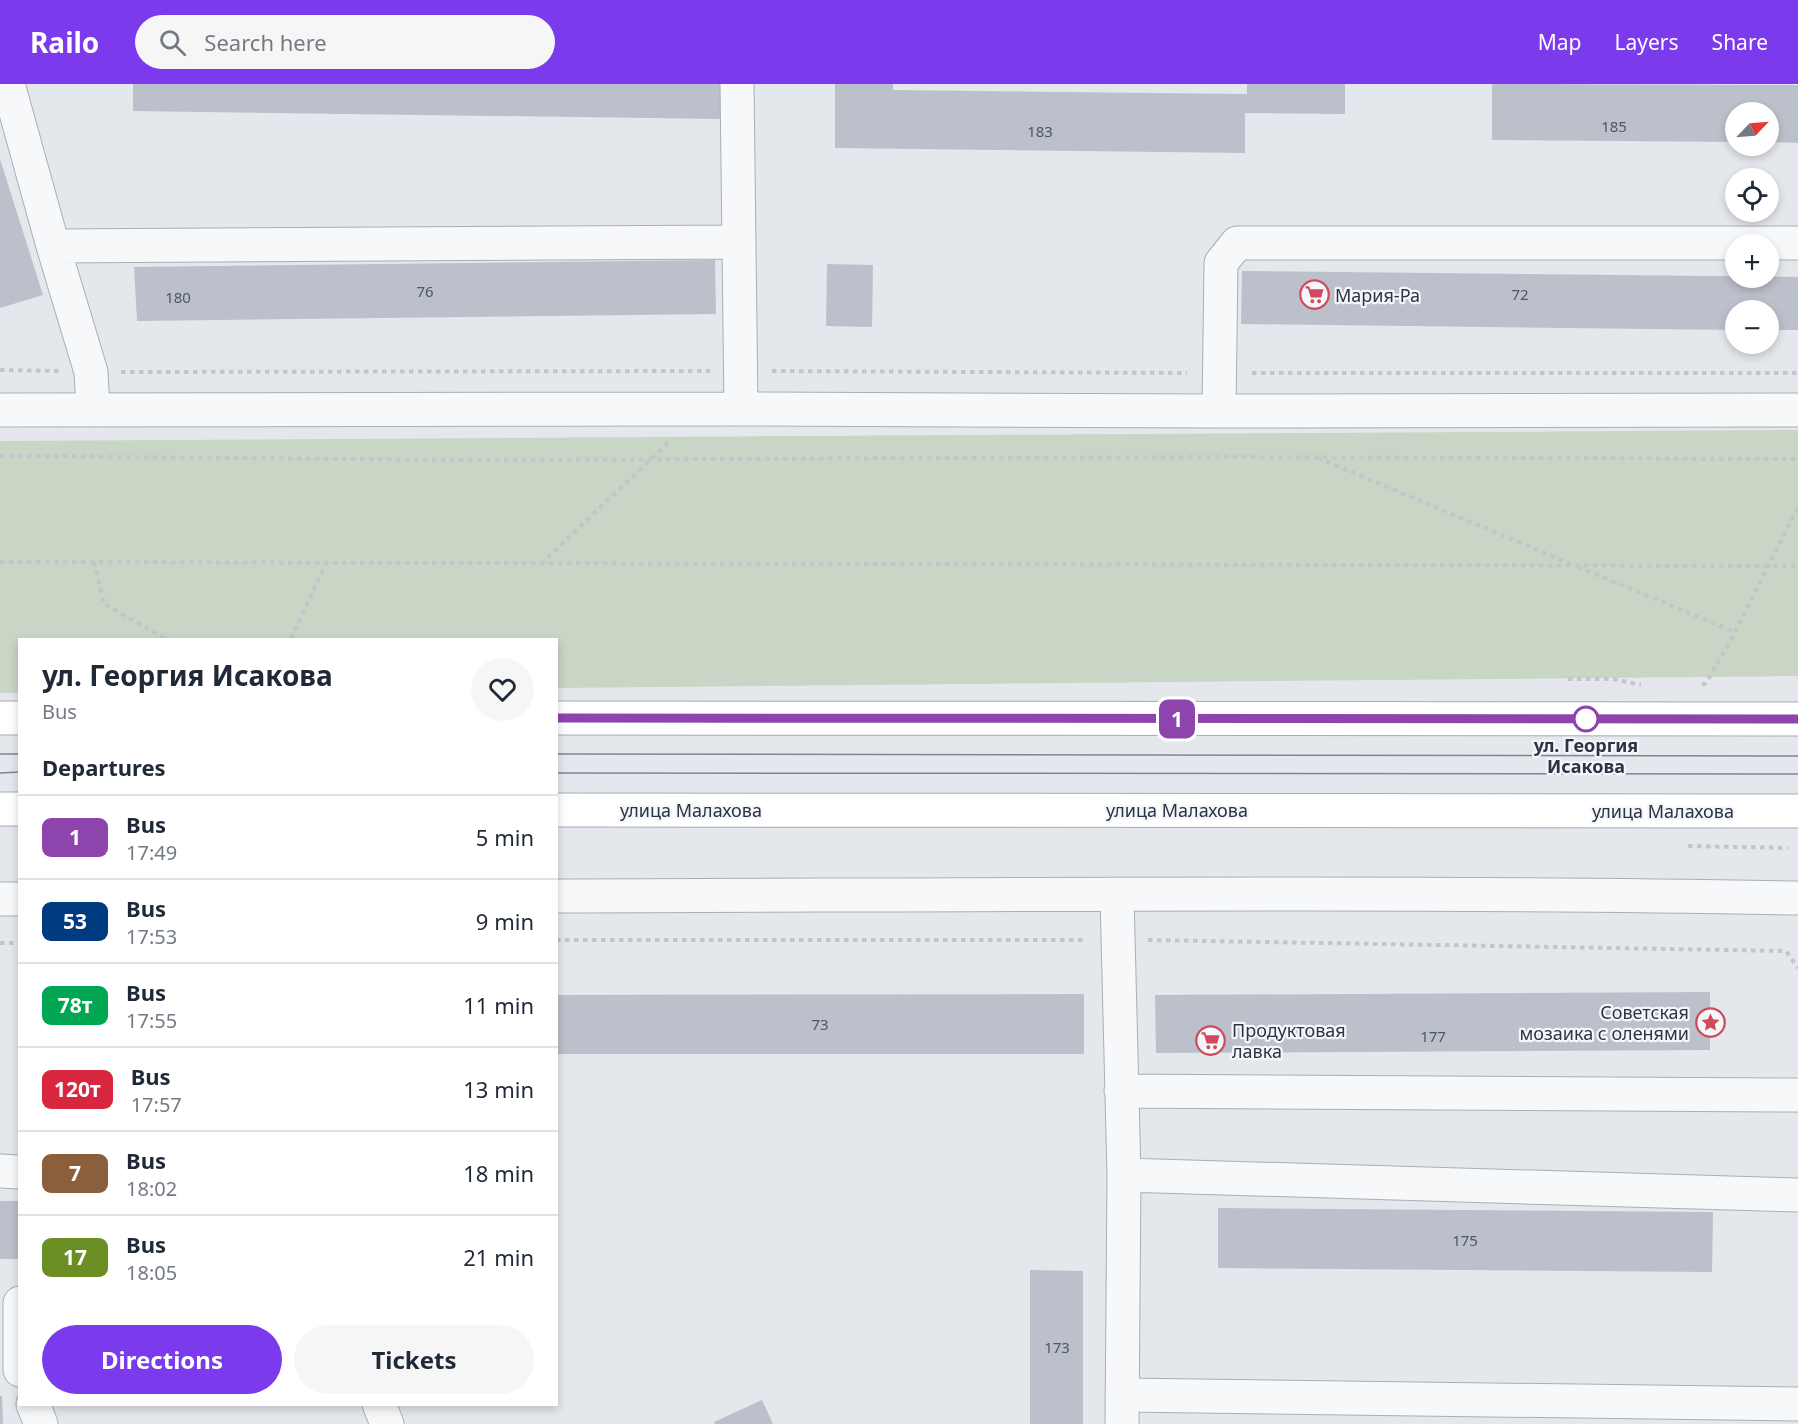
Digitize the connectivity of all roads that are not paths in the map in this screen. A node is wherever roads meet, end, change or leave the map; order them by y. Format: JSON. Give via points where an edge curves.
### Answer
{"nodes":[{"id":1,"x":8,"y":84,"type":"edge"},
{"id":2,"x":736,"y":84,"type":"edge"},
{"id":3,"x":738,"y":242,"type":"junction"},
{"id":4,"x":1798,"y":243,"type":"edge"},
{"id":5,"x":53,"y":246,"type":"junction"},
{"id":6,"x":741,"y":409,"type":"junction"},
{"id":7,"x":0,"y":410,"type":"edge"},
{"id":8,"x":93,"y":410,"type":"junction"},
{"id":9,"x":1798,"y":410,"type":"edge"},
{"id":10,"x":1219,"y":411,"type":"junction"},
{"id":11,"x":0,"y":718,"type":"edge"},
{"id":12,"x":18,"y":718,"type":"edge"},
{"id":13,"x":558,"y":718,"type":"edge"},
{"id":14,"x":1798,"y":719,"type":"edge"},
{"id":15,"x":0,"y":809,"type":"edge"},
{"id":16,"x":18,"y":809,"type":"edge"},
{"id":17,"x":558,"y":810,"type":"edge"},
{"id":18,"x":1798,"y":811,"type":"edge"},
{"id":19,"x":1117,"y":894,"type":"junction"},
{"id":20,"x":558,"y":896,"type":"edge"},
{"id":21,"x":1798,"y":898,"type":"edge"},
{"id":22,"x":0,"y":899,"type":"edge"},
{"id":23,"x":18,"y":899,"type":"edge"},
{"id":24,"x":1121,"y":1092,"type":"junction"},
{"id":25,"x":1798,"y":1095,"type":"edge"},
{"id":26,"x":0,"y":1172,"type":"edge"},
{"id":27,"x":18,"y":1172,"type":"edge"},
{"id":28,"x":1124,"y":1175,"type":"junction"},
{"id":29,"x":1798,"y":1195,"type":"edge"},
{"id":30,"x":0,"y":1285,"type":"edge"},
{"id":31,"x":18,"y":1286,"type":"edge"},
{"id":32,"x":1798,"y":1404,"type":"edge"},
{"id":33,"x":34,"y":1406,"type":"edge"},
{"id":34,"x":380,"y":1406,"type":"edge"},
{"id":35,"x":1122,"y":1409,"type":"edge"},
{"id":36,"x":41,"y":1424,"type":"edge"},
{"id":37,"x":387,"y":1424,"type":"edge"}],
"edges":[{"from":1,"to":5,"type":"street"},
{"from":2,"to":3,"type":"street"},
{"from":3,"to":5,"type":"street"},
{"from":3,"to":6,"type":"street"},
{"from":4,"to":10,"type":"street","via":[[1237,243],[1221,263]]},
{"from":5,"to":8,"type":"street","via":[[91,372]]},
{"from":6,"to":8,"type":"street"},
{"from":6,"to":10,"type":"street"},
{"from":7,"to":8,"type":"street"},
{"from":9,"to":10,"type":"street"},
{"from":11,"to":12,"type":"main road"},
{"from":13,"to":14,"type":"main road"},
{"from":15,"to":16,"type":"main road"},
{"from":17,"to":18,"type":"main road","name":"улица Малахова"},
{"from":19,"to":20,"type":"street"},
{"from":19,"to":21,"type":"street"},
{"from":19,"to":24,"type":"street"},
{"from":22,"to":23,"type":"street"},
{"from":24,"to":25,"type":"street"},
{"from":24,"to":28,"type":"street"},
{"from":26,"to":27,"type":"street"},
{"from":28,"to":29,"type":"street"},
{"from":28,"to":35,"type":"street"},
{"from":30,"to":31,"type":"street"},
{"from":32,"to":35,"type":"street"},
{"from":33,"to":36,"type":"street"},
{"from":34,"to":37,"type":"street"}]}
